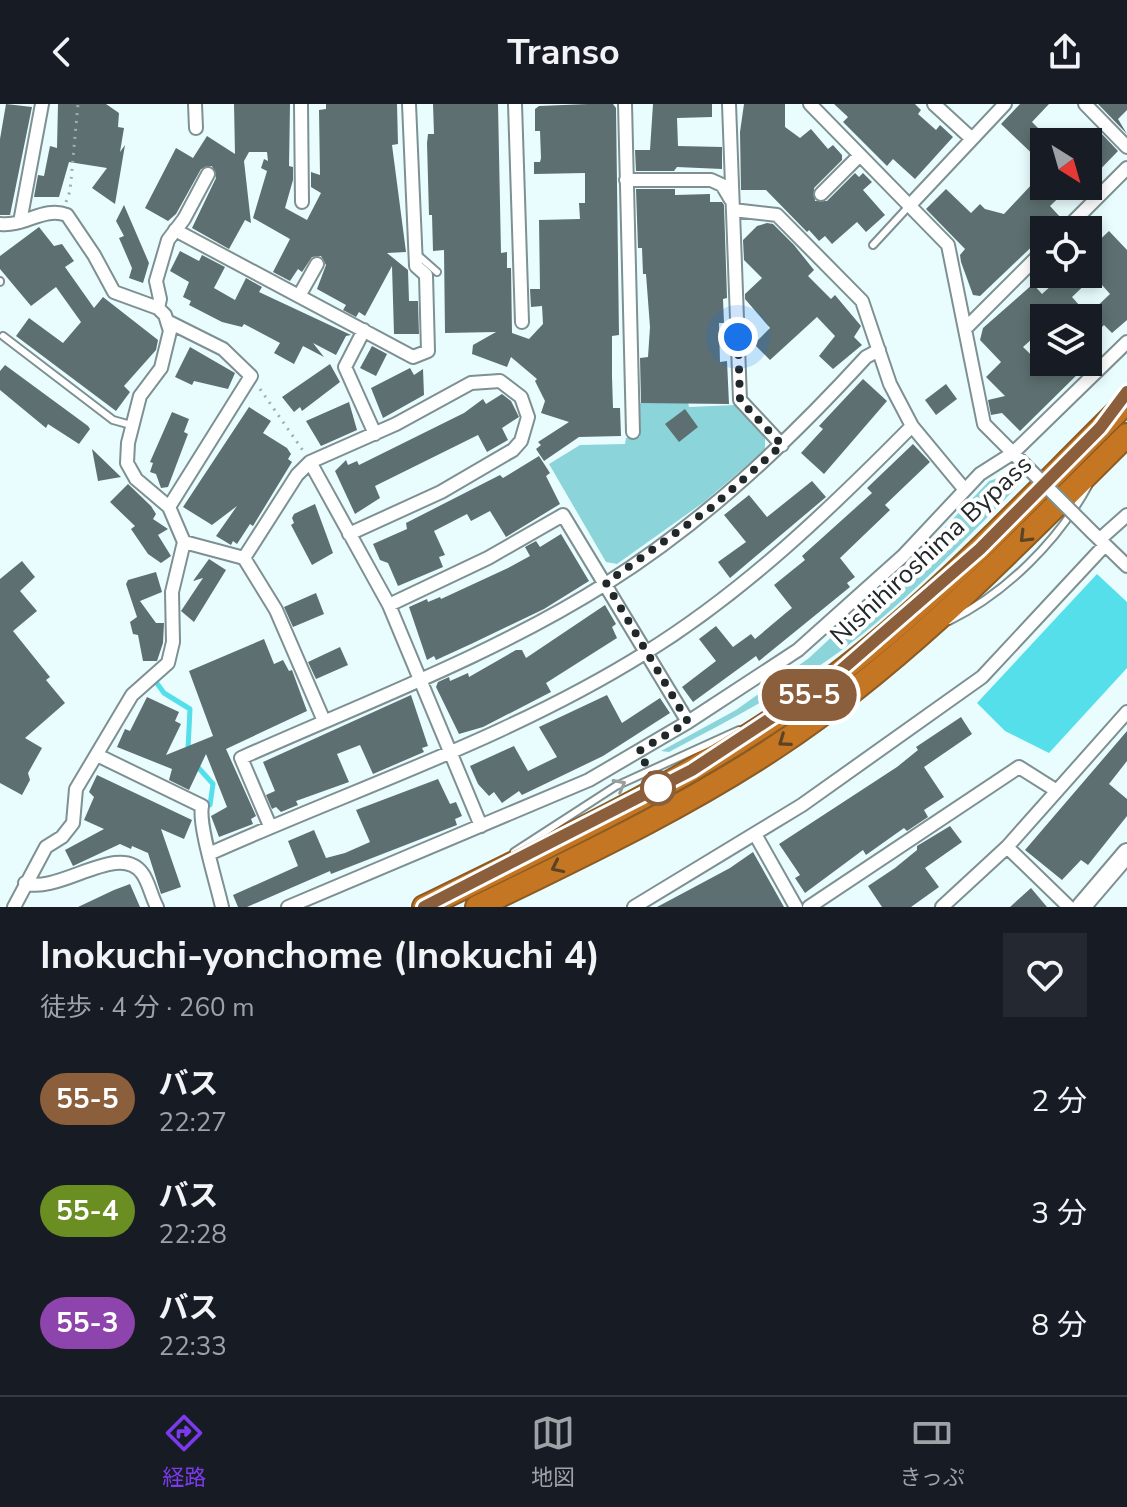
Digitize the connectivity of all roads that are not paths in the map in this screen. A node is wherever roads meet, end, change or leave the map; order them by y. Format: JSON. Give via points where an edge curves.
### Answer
{"nodes":[{"id":1,"x":42,"y":104,"type":"edge"},
{"id":2,"x":195,"y":104,"type":"edge"},
{"id":3,"x":301,"y":104,"type":"edge"},
{"id":4,"x":409,"y":104,"type":"edge"},
{"id":5,"x":515,"y":104,"type":"edge"},
{"id":6,"x":625,"y":104,"type":"edge"},
{"id":7,"x":729,"y":104,"type":"edge"},
{"id":8,"x":810,"y":104,"type":"edge"},
{"id":9,"x":934,"y":104,"type":"edge"},
{"id":10,"x":1005,"y":104,"type":"edge"},
{"id":11,"x":1085,"y":104,"type":"edge"},
{"id":12,"x":196,"y":128,"type":"dead end"},
{"id":13,"x":972,"y":139,"type":"junction"},
{"id":14,"x":1127,"y":147,"type":"edge"},
{"id":15,"x":860,"y":155,"type":"junction"},
{"id":16,"x":1127,"y":168,"type":"edge"},
{"id":17,"x":208,"y":174,"type":"dead end"},
{"id":18,"x":626,"y":180,"type":"junction"},
{"id":19,"x":821,"y":194,"type":"dead end"},
{"id":20,"x":302,"y":202,"type":"dead end"},
{"id":21,"x":910,"y":205,"type":"junction"},
{"id":22,"x":733,"y":206,"type":"junction"},
{"id":23,"x":1079,"y":216,"type":"edge"},
{"id":24,"x":20,"y":222,"type":"junction"},
{"id":25,"x":0,"y":224,"type":"edge"},
{"id":26,"x":175,"y":230,"type":"junction"},
{"id":27,"x":873,"y":245,"type":"dead end"},
{"id":28,"x":415,"y":257,"type":"junction"},
{"id":29,"x":317,"y":264,"type":"dead end"},
{"id":30,"x":1030,"y":264,"type":"edge"},
{"id":31,"x":437,"y":272,"type":"dead end"},
{"id":32,"x":299,"y":296,"type":"junction"},
{"id":33,"x":158,"y":308,"type":"junction"},
{"id":34,"x":169,"y":322,"type":"junction"},
{"id":35,"x":522,"y":322,"type":"dead end"},
{"id":36,"x":965,"y":329,"type":"junction"},
{"id":37,"x":364,"y":330,"type":"junction"},
{"id":38,"x":3,"y":336,"type":"dead end"},
{"id":39,"x":1127,"y":342,"type":"edge"},
{"id":40,"x":879,"y":350,"type":"junction"},
{"id":41,"x":1127,"y":392,"type":"edge"},
{"id":42,"x":1127,"y":402,"type":"edge"},
{"id":43,"x":131,"y":425,"type":"junction"},
{"id":44,"x":912,"y":426,"type":"junction"},
{"id":45,"x":1100,"y":428,"type":"junction"},
{"id":46,"x":633,"y":432,"type":"dead end"},
{"id":47,"x":375,"y":434,"type":"junction"},
{"id":48,"x":1119,"y":443,"type":"edge"},
{"id":49,"x":782,"y":445,"type":"junction"},
{"id":50,"x":1013,"y":453,"type":"junction"},
{"id":51,"x":308,"y":458,"type":"junction"},
{"id":52,"x":965,"y":490,"type":"junction"},
{"id":53,"x":169,"y":507,"type":"junction"},
{"id":54,"x":1127,"y":515,"type":"edge"},
{"id":55,"x":349,"y":534,"type":"junction"},
{"id":56,"x":1099,"y":539,"type":"junction"},
{"id":57,"x":184,"y":542,"type":"junction"},
{"id":58,"x":244,"y":558,"type":"junction"},
{"id":59,"x":1127,"y":566,"type":"edge"},
{"id":60,"x":606,"y":583,"type":"junction"},
{"id":61,"x":389,"y":605,"type":"junction"},
{"id":62,"x":648,"y":652,"type":"junction"},
{"id":63,"x":419,"y":679,"type":"junction"},
{"id":64,"x":1127,"y":712,"type":"edge"},
{"id":65,"x":324,"y":721,"type":"junction"},
{"id":66,"x":688,"y":722,"type":"junction"},
{"id":67,"x":450,"y":753,"type":"junction"},
{"id":68,"x":97,"y":755,"type":"junction"},
{"id":69,"x":1057,"y":791,"type":"junction"},
{"id":70,"x":270,"y":826,"type":"junction"},
{"id":71,"x":481,"y":826,"type":"junction"},
{"id":72,"x":755,"y":834,"type":"junction"},
{"id":73,"x":1007,"y":847,"type":"junction"},
{"id":74,"x":211,"y":853,"type":"junction"},
{"id":75,"x":1127,"y":853,"type":"edge"},
{"id":76,"x":25,"y":883,"type":"junction"},
{"id":77,"x":14,"y":907,"type":"edge"},
{"id":78,"x":157,"y":907,"type":"edge"},
{"id":79,"x":222,"y":907,"type":"edge"},
{"id":80,"x":288,"y":907,"type":"edge"},
{"id":81,"x":424,"y":907,"type":"edge"},
{"id":82,"x":477,"y":907,"type":"edge"},
{"id":83,"x":634,"y":907,"type":"edge"},
{"id":84,"x":796,"y":907,"type":"edge"},
{"id":85,"x":809,"y":907,"type":"edge"},
{"id":86,"x":942,"y":907,"type":"edge"},
{"id":87,"x":1069,"y":907,"type":"edge"},
{"id":88,"x":1081,"y":907,"type":"edge"}],
"edges":[{"from":1,"to":24,"type":"street"},
{"from":2,"to":12,"type":"street"},
{"from":3,"to":20,"type":"street"},
{"from":4,"to":28,"type":"street"},
{"from":5,"to":35,"type":"street"},
{"from":6,"to":18,"type":"street"},
{"from":7,"to":22,"type":"street"},
{"from":8,"to":15,"type":"street"},
{"from":9,"to":13,"type":"street"},
{"from":10,"to":13,"type":"street"},
{"from":11,"to":14,"type":"street"},
{"from":13,"to":21,"type":"street"},
{"from":15,"to":19,"type":"street"},
{"from":15,"to":21,"type":"street"},
{"from":16,"to":23,"type":"street"},
{"from":17,"to":26,"type":"street"},
{"from":18,"to":22,"type":"street","via":[[711,180],[722,185]]},
{"from":18,"to":46,"type":"street"},
{"from":21,"to":27,"type":"lane"},
{"from":21,"to":36,"type":"street","via":[[948,245]]},
{"from":22,"to":40,"type":"street","via":[[777,215],[862,301]]},
{"from":22,"to":49,"type":"street","via":[[740,400]]},
{"from":24,"to":25,"type":"street"},
{"from":24,"to":33,"type":"street","via":[[62,213],[74,222],[114,292]]},
{"from":26,"to":32,"type":"street"},
{"from":26,"to":33,"type":"street","via":[[156,281]]},
{"from":28,"to":31,"type":"lane"},
{"from":28,"to":37,"type":"street","via":[[426,275],[428,351],[413,357]]},
{"from":29,"to":32,"type":"street"},
{"from":30,"to":36,"type":"street"},
{"from":32,"to":37,"type":"street"},
{"from":33,"to":34,"type":"street"},
{"from":34,"to":43,"type":"street","via":[[166,356],[140,396]]},
{"from":34,"to":53,"type":"street","via":[[223,349],[251,376]]},
{"from":36,"to":50,"type":"street","via":[[984,424]]},
{"from":37,"to":47,"type":"street","via":[[345,367]]},
{"from":38,"to":43,"type":"lane","via":[[113,420]]},
{"from":39,"to":50,"type":"street"},
{"from":40,"to":44,"type":"street"},
{"from":40,"to":49,"type":"street","via":[[866,357]]},
{"from":41,"to":45,"type":"highway"},
{"from":42,"to":45,"type":"highway","name":"Nishihiroshima Bypass"},
{"from":43,"to":53,"type":"street","via":[[129,469]]},
{"from":44,"to":52,"type":"street"},
{"from":44,"to":62,"type":"street","via":[[731,595]]},
{"from":45,"to":81,"type":"highway","name":"Nishihiroshima Bypass","via":[[980,549],[832,678],[692,770]]},
{"from":47,"to":51,"type":"street"},
{"from":47,"to":55,"type":"street","via":[[479,381],[500,381],[515,390],[528,417],[521,441],[503,457]]},
{"from":48,"to":82,"type":"highway","name":"Nishihiroshima Bypass","one_way":true,"via":[[920,635],[778,746],[704,791]]},
{"from":49,"to":60,"type":"street","via":[[712,507]]},
{"from":50,"to":52,"type":"street"},
{"from":50,"to":56,"type":"street","bridge":true},
{"from":51,"to":55,"type":"street"},
{"from":51,"to":58,"type":"street"},
{"from":52,"to":66,"type":"street","via":[[903,556],[798,650]]},
{"from":53,"to":57,"type":"street"},
{"from":54,"to":56,"type":"street"},
{"from":55,"to":61,"type":"street"},
{"from":56,"to":59,"type":"street"},
{"from":56,"to":72,"type":"street","via":[[982,677]]},
{"from":57,"to":58,"type":"street"},
{"from":57,"to":68,"type":"street","via":[[172,592],[174,630],[168,663],[132,695]]},
{"from":58,"to":65,"type":"street","via":[[271,599]]},
{"from":60,"to":61,"type":"street","via":[[563,515]]},
{"from":60,"to":62,"type":"street"},
{"from":60,"to":63,"type":"street"},
{"from":61,"to":63,"type":"street"},
{"from":62,"to":66,"type":"street"},
{"from":62,"to":67,"type":"street","via":[[566,699]]},
{"from":63,"to":65,"type":"street"},
{"from":63,"to":67,"type":"street"},
{"from":64,"to":69,"type":"street"},
{"from":65,"to":70,"type":"street","via":[[241,758]]},
{"from":66,"to":71,"type":"street","via":[[589,780]]},
{"from":67,"to":70,"type":"street"},
{"from":67,"to":71,"type":"street"},
{"from":68,"to":74,"type":"street","via":[[202,806],[202,830]]},
{"from":68,"to":76,"type":"street","via":[[74,794],[73,823],[46,847]]},
{"from":69,"to":73,"type":"street"},
{"from":69,"to":85,"type":"street","via":[[1019,767]]},
{"from":70,"to":74,"type":"street"},
{"from":71,"to":80,"type":"street"},
{"from":72,"to":83,"type":"street"},
{"from":72,"to":84,"type":"street"},
{"from":73,"to":86,"type":"street"},
{"from":73,"to":87,"type":"street"},
{"from":74,"to":79,"type":"street"},
{"from":75,"to":88,"type":"street"},
{"from":76,"to":77,"type":"street"},
{"from":76,"to":78,"type":"street","via":[[55,882],[127,862],[141,870]]}]}
